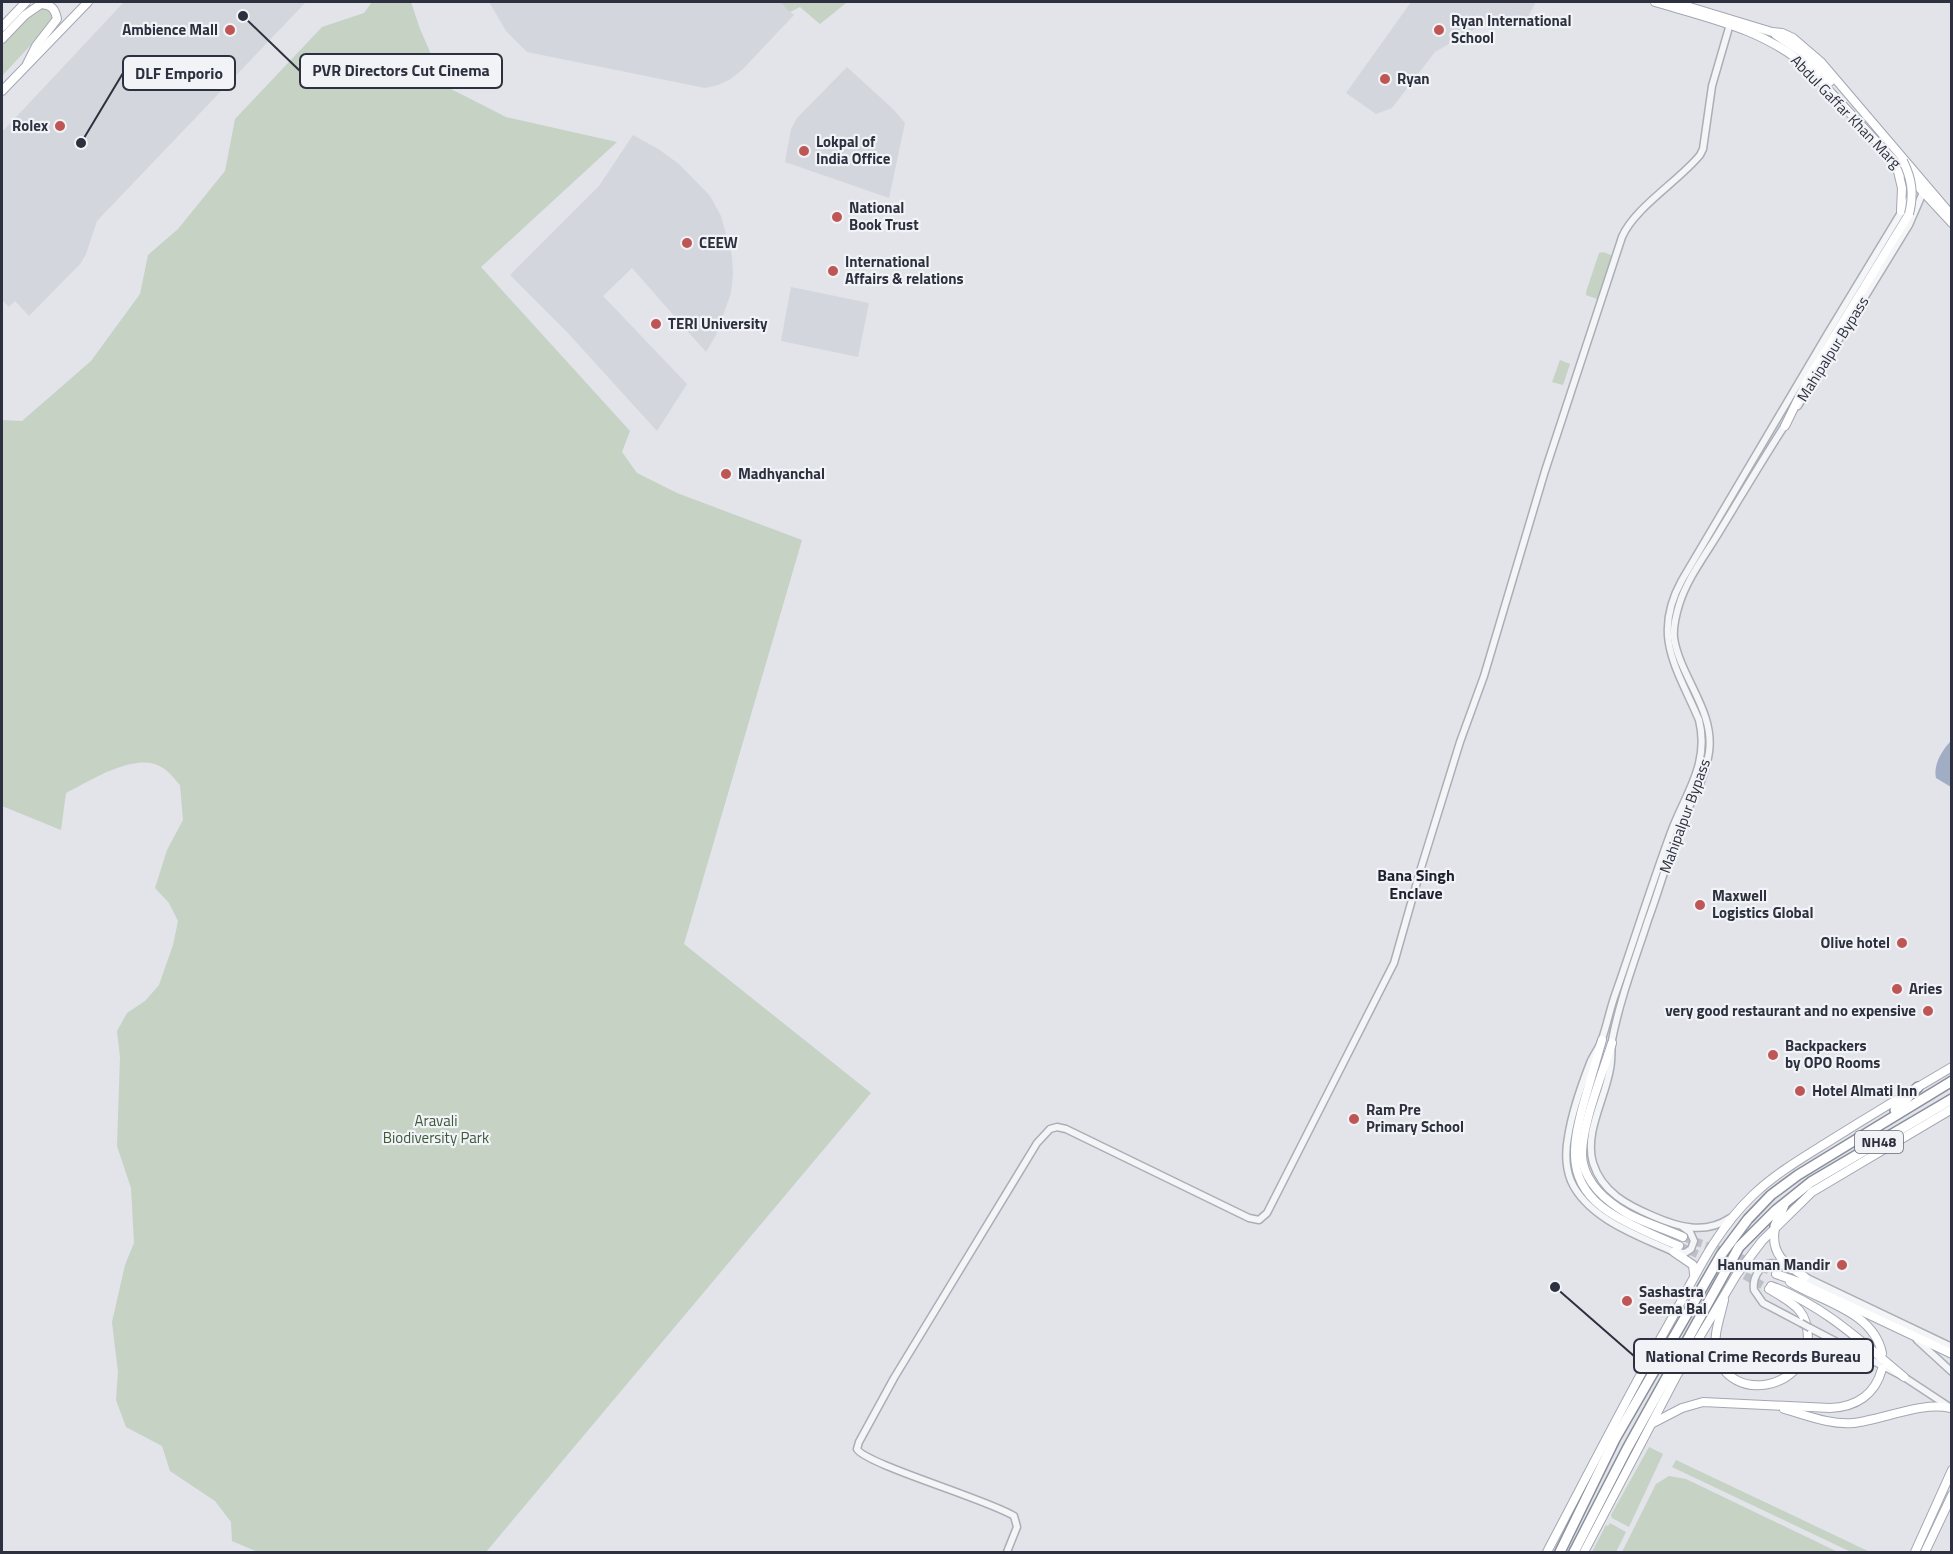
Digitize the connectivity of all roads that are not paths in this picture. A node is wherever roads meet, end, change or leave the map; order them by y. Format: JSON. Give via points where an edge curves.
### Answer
{"nodes":[{"id":1,"x":26,"y":2,"type":"edge"},
{"id":2,"x":88,"y":2,"type":"edge"},
{"id":3,"x":1655,"y":2,"type":"edge"},
{"id":4,"x":1673,"y":2,"type":"edge"},
{"id":5,"x":1730,"y":24,"type":"junction"},
{"id":6,"x":2,"y":27,"type":"edge"},
{"id":7,"x":1772,"y":33,"type":"junction"},
{"id":8,"x":2,"y":39,"type":"edge"},
{"id":9,"x":27,"y":64,"type":"junction"},
{"id":10,"x":2,"y":91,"type":"edge"},
{"id":11,"x":1899,"y":162,"type":"junction"},
{"id":12,"x":1922,"y":187,"type":"junction"},
{"id":13,"x":1905,"y":212,"type":"junction"},
{"id":14,"x":1952,"y":215,"type":"edge"},
{"id":15,"x":1952,"y":223,"type":"edge"},
{"id":16,"x":1785,"y":426,"type":"junction"},
{"id":17,"x":1602,"y":1040,"type":"joint"},
{"id":18,"x":1612,"y":1043,"type":"junction"},
{"id":19,"x":1952,"y":1067,"type":"edge"},
{"id":20,"x":1952,"y":1081,"type":"edge"},
{"id":21,"x":1917,"y":1087,"type":"junction"},
{"id":22,"x":1952,"y":1099,"type":"edge"},
{"id":23,"x":1952,"y":1109,"type":"edge"},
{"id":24,"x":1886,"y":1121,"type":"junction"},
{"id":25,"x":1787,"y":1200,"type":"junction"},
{"id":26,"x":1733,"y":1216,"type":"junction"},
{"id":27,"x":1775,"y":1226,"type":"junction"},
{"id":28,"x":1683,"y":1227,"type":"junction"},
{"id":29,"x":1683,"y":1237,"type":"tunnel mouth"},
{"id":30,"x":1677,"y":1249,"type":"junction"},
{"id":31,"x":1693,"y":1275,"type":"junction"},
{"id":32,"x":1805,"y":1277,"type":"junction"},
{"id":33,"x":1727,"y":1290,"type":"junction"},
{"id":34,"x":1912,"y":1335,"type":"junction"},
{"id":35,"x":1952,"y":1347,"type":"edge"},
{"id":36,"x":1882,"y":1353,"type":"dead end"},
{"id":37,"x":1952,"y":1354,"type":"edge"},
{"id":38,"x":1882,"y":1369,"type":"dead end"},
{"id":39,"x":1952,"y":1372,"type":"edge"},
{"id":40,"x":1904,"y":1377,"type":"junction"},
{"id":41,"x":1743,"y":1403,"type":"junction"},
{"id":42,"x":1951,"y":1408,"type":"edge"},
{"id":43,"x":1653,"y":1424,"type":"junction"},
{"id":44,"x":1952,"y":1470,"type":"edge"},
{"id":45,"x":1952,"y":1495,"type":"edge"},
{"id":46,"x":1007,"y":1552,"type":"edge"},
{"id":47,"x":1547,"y":1552,"type":"edge"},
{"id":48,"x":1560,"y":1552,"type":"edge"},
{"id":49,"x":1574,"y":1552,"type":"edge"},
{"id":50,"x":1584,"y":1552,"type":"edge"},
{"id":51,"x":1915,"y":1552,"type":"edge"},
{"id":52,"x":1925,"y":1552,"type":"edge"}],
"edges":[{"from":1,"to":6,"type":"main road"},
{"from":2,"to":9,"type":"main road"},
{"from":3,"to":5,"type":"main road","name":"Abdul Gaffar Khan Marg"},
{"from":4,"to":7,"type":"main road","name":"Abdul Gaffar Khan Marg"},
{"from":5,"to":11,"type":"main road","name":"Abdul Gaffar Khan Marg","via":[[1778,45],[1803,64]]},
{"from":5,"to":46,"type":"street","via":[[1712,87],[1700,155],[1639,214],[1622,237],[1545,471],[1394,963],[1267,1214],[1259,1220],[1249,1218],[1066,1129],[1050,1129],[1002,1199],[860,1442],[859,1453],[1014,1516],[1017,1527]]},
{"from":7,"to":11,"type":"main road","via":[[1808,57]]},
{"from":7,"to":12,"type":"main road","name":"Abdul Gaffar Khan Marg","via":[[1782,33],[1808,49],[1882,132]]},
{"from":8,"to":9,"type":"main road","via":[[34,7],[52,7],[57,19]]},
{"from":9,"to":10,"type":"main road"},
{"from":11,"to":12,"type":"main road","name":"Abdul Gaffar Khan Marg"},
{"from":11,"to":13,"type":"main road","bridge":true,"via":[[1910,174],[1912,187],[1912,200]]},
{"from":12,"to":13,"type":"street","name":"Mahipalpur Bypass"},
{"from":12,"to":14,"type":"main road","name":"Abdul Gaffar Khan Marg"},
{"from":12,"to":15,"type":"main road","name":"Abdul Gaffar Khan Marg"},
{"from":12,"to":16,"type":"street","name":"Mahipalpur Bypass","via":[[1909,225]]},
{"from":13,"to":16,"type":"main road"},
{"from":13,"to":17,"type":"street","name":"Mahipalpur Bypass","via":[[1673,600],[1667,637],[1699,720],[1700,757],[1693,786],[1667,842]]},
{"from":16,"to":18,"type":"street","name":"Mahipalpur Bypass","via":[[1700,564],[1678,608],[1674,638],[1707,723],[1708,753],[1698,789],[1676,836]]},
{"from":17,"to":30,"type":"main road","via":[[1575,1135],[1578,1177],[1591,1197],[1609,1212]]},
{"from":18,"to":28,"type":"street","name":"Mahipalpur Bypass","via":[[1610,1070],[1593,1134],[1594,1167],[1603,1183],[1623,1201]]},
{"from":18,"to":29,"type":"main road","via":[[1584,1135],[1583,1164],[1597,1190],[1613,1205]]},
{"from":19,"to":21,"type":"main road"},
{"from":20,"to":24,"type":"highway","number":"NH48"},
{"from":21,"to":24,"type":"highway"},
{"from":21,"to":26,"type":"main road","via":[[1776,1176]]},
{"from":22,"to":25,"type":"highway","number":"NH48"},
{"from":23,"to":27,"type":"main road","via":[[1812,1192]]},
{"from":24,"to":48,"type":"highway","number":"NH48","via":[[1771,1195],[1721,1254],[1615,1439]]},
{"from":25,"to":27,"type":"highway"},
{"from":25,"to":49,"type":"highway","number":"NH48","via":[[1737,1251]]},
{"from":26,"to":28,"type":"street","name":"Mahipalpur Bypass","via":[[1714,1226]]},
{"from":26,"to":31,"type":"main road"},
{"from":27,"to":32,"type":"main road","via":[[1773,1240],[1777,1252]]},
{"from":27,"to":33,"type":"main road"},
{"from":28,"to":30,"type":"street","via":[[1693,1235],[1694,1244],[1685,1253]]},
{"from":30,"to":31,"type":"main road","via":[[1692,1265]]},
{"from":31,"to":47,"type":"main road"},
{"from":32,"to":35,"type":"street"},
{"from":32,"to":40,"type":"street","bridge":true,"via":[[1769,1264],[1758,1272],[1753,1286],[1760,1300]]},
{"from":33,"to":40,"type":"main road","via":[[1716,1333],[1717,1354],[1724,1368],[1744,1382],[1776,1383],[1794,1372],[1804,1358],[1808,1341],[1805,1321],[1792,1304],[1770,1287],[1815,1306]]},
{"from":33,"to":43,"type":"main road"},
{"from":34,"to":36,"type":"main road","via":[[1779,1275],[1860,1319],[1876,1336]]},
{"from":34,"to":37,"type":"main road"},
{"from":34,"to":39,"type":"street"},
{"from":38,"to":41,"type":"main road","via":[[1868,1395],[1848,1406]]},
{"from":40,"to":42,"type":"street"},
{"from":41,"to":42,"type":"main road","via":[[1846,1423],[1931,1406]]},
{"from":41,"to":43,"type":"main road","via":[[1693,1404]]},
{"from":43,"to":50,"type":"main road"},
{"from":44,"to":51,"type":"main road"},
{"from":45,"to":52,"type":"main road"}]}
